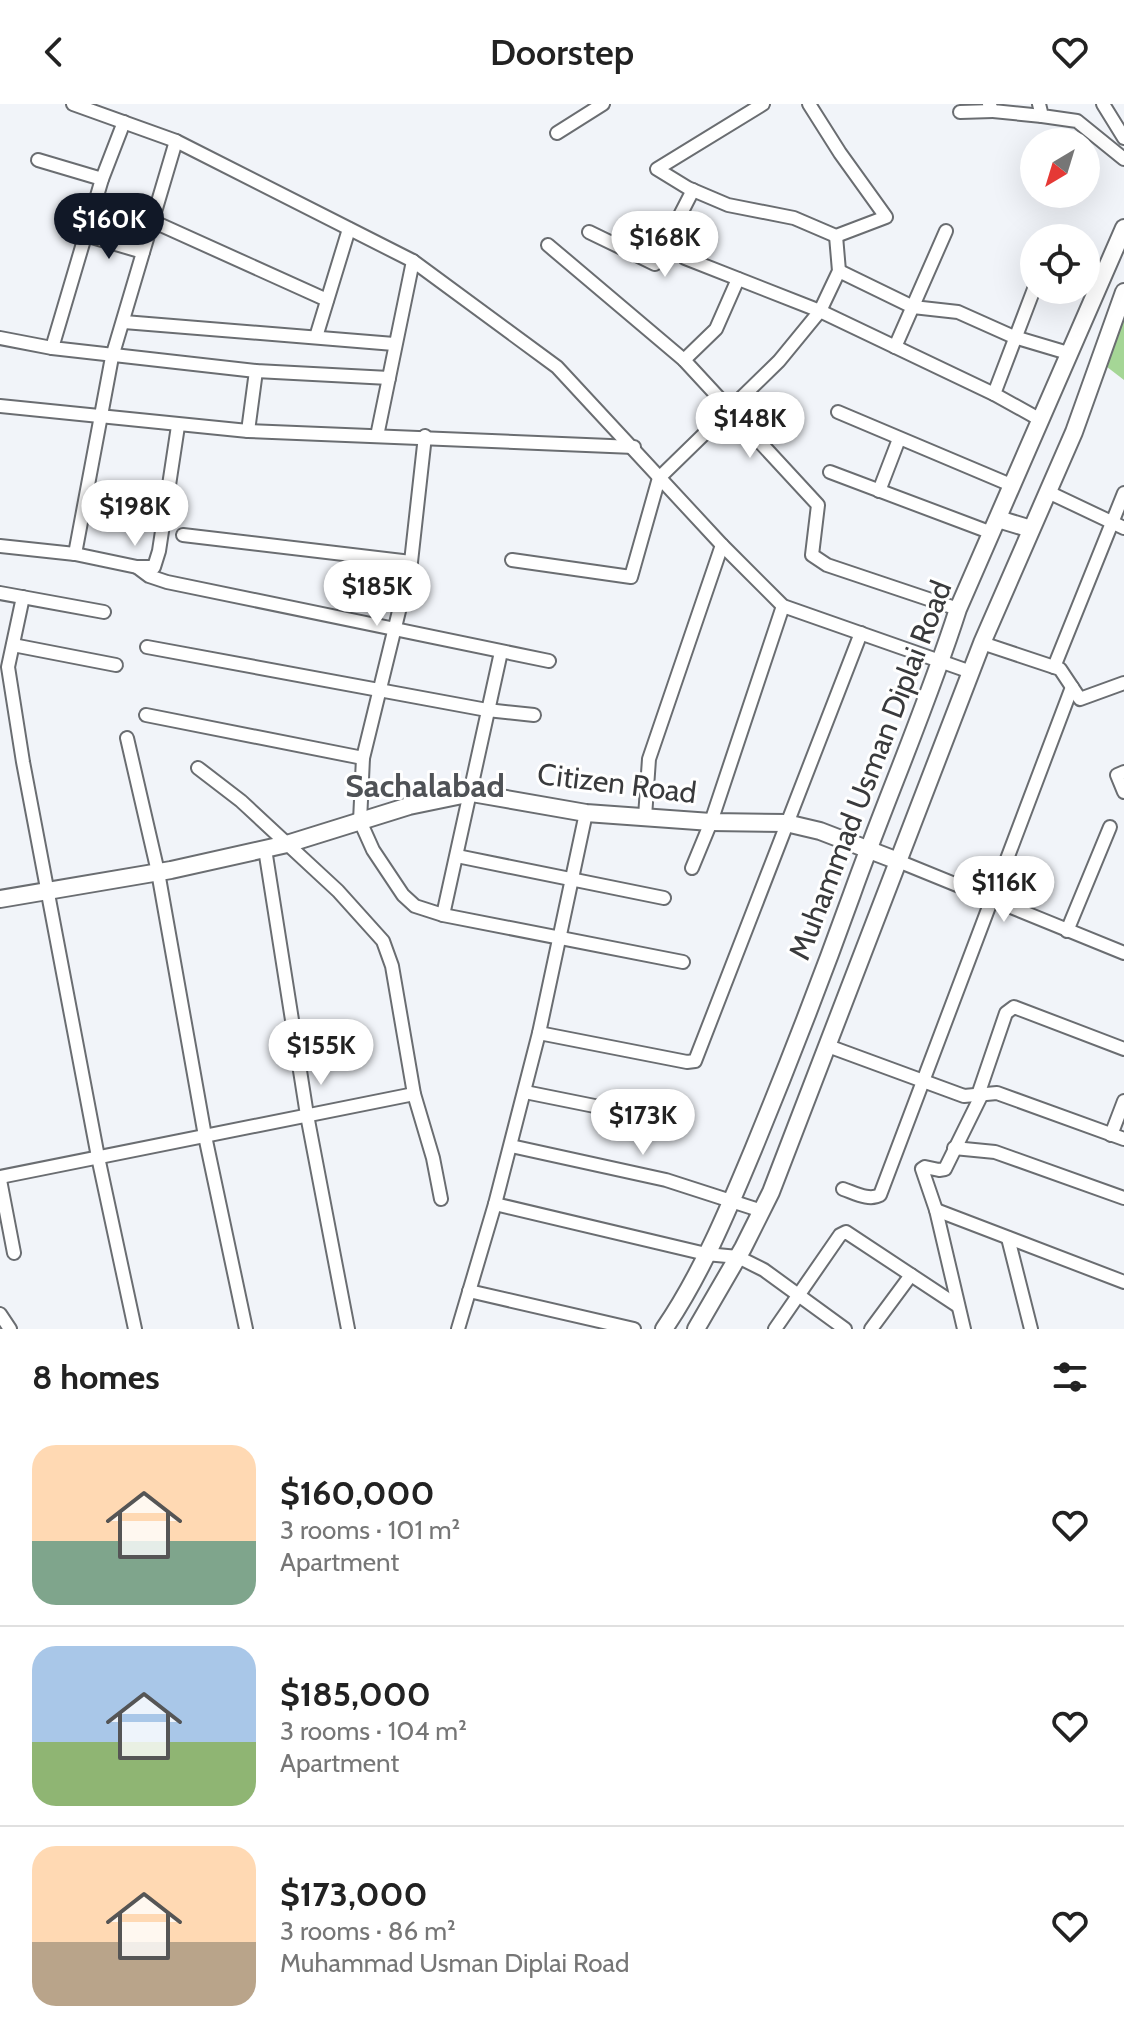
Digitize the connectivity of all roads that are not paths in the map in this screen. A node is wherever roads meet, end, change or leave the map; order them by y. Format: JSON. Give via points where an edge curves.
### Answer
{"nodes":[{"id":1,"x":73,"y":104,"type":"edge"},
{"id":2,"x":603,"y":104,"type":"edge"},
{"id":3,"x":763,"y":104,"type":"edge"},
{"id":4,"x":809,"y":104,"type":"edge"},
{"id":5,"x":1103,"y":104,"type":"edge"},
{"id":6,"x":991,"y":108,"type":"edge"},
{"id":7,"x":1040,"y":110,"type":"edge"},
{"id":8,"x":960,"y":112,"type":"dead end"},
{"id":9,"x":124,"y":122,"type":"junction"},
{"id":10,"x":557,"y":133,"type":"dead end"},
{"id":11,"x":1124,"y":138,"type":"edge"},
{"id":12,"x":176,"y":141,"type":"junction"},
{"id":13,"x":1124,"y":159,"type":"edge"},
{"id":14,"x":38,"y":160,"type":"dead end"},
{"id":15,"x":102,"y":179,"type":"junction"},
{"id":16,"x":693,"y":190,"type":"junction"},
{"id":17,"x":152,"y":221,"type":"junction"},
{"id":18,"x":1124,"y":228,"type":"edge"},
{"id":19,"x":349,"y":229,"type":"junction"},
{"id":20,"x":946,"y":231,"type":"dead end"},
{"id":21,"x":589,"y":232,"type":"dead end"},
{"id":22,"x":85,"y":235,"type":"junction"},
{"id":23,"x":836,"y":236,"type":"junction"},
{"id":24,"x":548,"y":245,"type":"dead end"},
{"id":25,"x":143,"y":252,"type":"junction"},
{"id":26,"x":685,"y":258,"type":"dead end"},
{"id":27,"x":413,"y":261,"type":"junction"},
{"id":28,"x":839,"y":271,"type":"junction"},
{"id":29,"x":738,"y":279,"type":"junction"},
{"id":30,"x":1124,"y":292,"type":"edge"},
{"id":31,"x":327,"y":300,"type":"junction"},
{"id":32,"x":1028,"y":304,"type":"edge"},
{"id":33,"x":913,"y":307,"type":"junction"},
{"id":34,"x":820,"y":311,"type":"junction"},
{"id":35,"x":124,"y":322,"type":"junction"},
{"id":36,"x":316,"y":337,"type":"junction"},
{"id":37,"x":1014,"y":337,"type":"junction"},
{"id":38,"x":0,"y":338,"type":"edge"},
{"id":39,"x":394,"y":344,"type":"junction"},
{"id":40,"x":895,"y":347,"type":"junction"},
{"id":41,"x":52,"y":348,"type":"junction"},
{"id":42,"x":1068,"y":353,"type":"junction"},
{"id":43,"x":112,"y":357,"type":"junction"},
{"id":44,"x":684,"y":360,"type":"junction"},
{"id":45,"x":256,"y":371,"type":"junction"},
{"id":46,"x":389,"y":378,"type":"junction"},
{"id":47,"x":994,"y":394,"type":"junction"},
{"id":48,"x":728,"y":409,"type":"junction"},
{"id":49,"x":1,"y":411,"type":"edge"},
{"id":50,"x":838,"y":412,"type":"dead end"},
{"id":51,"x":100,"y":418,"type":"junction"},
{"id":52,"x":1039,"y":419,"type":"junction"},
{"id":53,"x":178,"y":426,"type":"junction"},
{"id":54,"x":248,"y":431,"type":"junction"},
{"id":55,"x":377,"y":436,"type":"junction"},
{"id":56,"x":425,"y":436,"type":"junction"},
{"id":57,"x":899,"y":439,"type":"junction"},
{"id":58,"x":634,"y":447,"type":"junction"},
{"id":59,"x":830,"y":472,"type":"dead end"},
{"id":60,"x":659,"y":478,"type":"junction"},
{"id":61,"x":1011,"y":485,"type":"junction"},
{"id":62,"x":879,"y":491,"type":"junction"},
{"id":63,"x":1048,"y":492,"type":"junction"},
{"id":64,"x":1124,"y":493,"type":"edge"},
{"id":65,"x":1119,"y":524,"type":"edge"},
{"id":66,"x":995,"y":526,"type":"junction"},
{"id":67,"x":1031,"y":529,"type":"junction"},
{"id":68,"x":183,"y":535,"type":"dead end"},
{"id":69,"x":722,"y":545,"type":"junction"},
{"id":70,"x":0,"y":546,"type":"edge"},
{"id":71,"x":75,"y":554,"type":"junction"},
{"id":72,"x":512,"y":560,"type":"dead end"},
{"id":73,"x":411,"y":562,"type":"junction"},
{"id":74,"x":137,"y":567,"type":"junction"},
{"id":75,"x":0,"y":593,"type":"edge"},
{"id":76,"x":23,"y":597,"type":"junction"},
{"id":77,"x":783,"y":606,"type":"junction"},
{"id":78,"x":958,"y":609,"type":"junction"},
{"id":79,"x":104,"y":612,"type":"dead end"},
{"id":80,"x":396,"y":629,"type":"junction"},
{"id":81,"x":861,"y":633,"type":"junction"},
{"id":82,"x":982,"y":643,"type":"junction"},
{"id":83,"x":13,"y":645,"type":"junction"},
{"id":84,"x":147,"y":647,"type":"dead end"},
{"id":85,"x":501,"y":652,"type":"junction"},
{"id":86,"x":549,"y":661,"type":"dead end"},
{"id":87,"x":941,"y":661,"type":"junction"},
{"id":88,"x":116,"y":665,"type":"dead end"},
{"id":89,"x":1054,"y":667,"type":"junction"},
{"id":90,"x":971,"y":672,"type":"junction"},
{"id":91,"x":1124,"y":683,"type":"edge"},
{"id":92,"x":1072,"y":687,"type":"junction"},
{"id":93,"x":378,"y":689,"type":"junction"},
{"id":94,"x":487,"y":710,"type":"junction"},
{"id":95,"x":146,"y":715,"type":"dead end"},
{"id":96,"x":534,"y":715,"type":"dead end"},
{"id":97,"x":127,"y":738,"type":"dead end"},
{"id":98,"x":363,"y":758,"type":"junction"},
{"id":99,"x":198,"y":768,"type":"dead end"},
{"id":100,"x":1124,"y":772,"type":"edge"},
{"id":101,"x":1124,"y":792,"type":"edge"},
{"id":102,"x":472,"y":793,"type":"junction"},
{"id":103,"x":586,"y":813,"type":"junction"},
{"id":104,"x":645,"y":817,"type":"junction"},
{"id":105,"x":360,"y":821,"type":"junction"},
{"id":106,"x":711,"y":822,"type":"junction"},
{"id":107,"x":786,"y":823,"type":"junction"},
{"id":108,"x":1110,"y":827,"type":"dead end"},
{"id":109,"x":287,"y":844,"type":"junction"},
{"id":110,"x":265,"y":849,"type":"junction"},
{"id":111,"x":868,"y":849,"type":"junction"},
{"id":112,"x":457,"y":856,"type":"junction"},
{"id":113,"x":898,"y":861,"type":"junction"},
{"id":114,"x":692,"y":868,"type":"dead end"},
{"id":115,"x":158,"y":872,"type":"junction"},
{"id":116,"x":572,"y":879,"type":"junction"},
{"id":117,"x":48,"y":891,"type":"junction"},
{"id":118,"x":664,"y":898,"type":"dead end"},
{"id":119,"x":0,"y":899,"type":"edge"},
{"id":120,"x":991,"y":900,"type":"junction"},
{"id":121,"x":443,"y":915,"type":"junction"},
{"id":122,"x":1067,"y":931,"type":"junction"},
{"id":123,"x":560,"y":937,"type":"junction"},
{"id":124,"x":1124,"y":953,"type":"edge"},
{"id":125,"x":683,"y":962,"type":"dead end"},
{"id":126,"x":539,"y":1033,"type":"junction"},
{"id":127,"x":828,"y":1046,"type":"junction"},
{"id":128,"x":1124,"y":1049,"type":"edge"},
{"id":129,"x":923,"y":1081,"type":"junction"},
{"id":130,"x":525,"y":1092,"type":"junction"},
{"id":131,"x":414,"y":1094,"type":"junction"},
{"id":132,"x":980,"y":1094,"type":"junction"},
{"id":133,"x":1124,"y":1101,"type":"edge"},
{"id":134,"x":307,"y":1115,"type":"junction"},
{"id":135,"x":679,"y":1123,"type":"dead end"},
{"id":136,"x":205,"y":1136,"type":"junction"},
{"id":137,"x":1118,"y":1137,"type":"edge"},
{"id":138,"x":511,"y":1146,"type":"junction"},
{"id":139,"x":954,"y":1148,"type":"junction"},
{"id":140,"x":98,"y":1157,"type":"junction"},
{"id":141,"x":0,"y":1178,"type":"edge"},
{"id":142,"x":843,"y":1189,"type":"dead end"},
{"id":143,"x":1124,"y":1198,"type":"edge"},
{"id":144,"x":441,"y":1199,"type":"dead end"},
{"id":145,"x":732,"y":1200,"type":"junction"},
{"id":146,"x":495,"y":1204,"type":"junction"},
{"id":147,"x":936,"y":1210,"type":"junction"},
{"id":148,"x":762,"y":1211,"type":"junction"},
{"id":149,"x":1008,"y":1238,"type":"junction"},
{"id":150,"x":14,"y":1253,"type":"dead end"},
{"id":151,"x":706,"y":1254,"type":"junction"},
{"id":152,"x":738,"y":1257,"type":"junction"},
{"id":153,"x":911,"y":1275,"type":"junction"},
{"id":154,"x":1124,"y":1282,"type":"edge"},
{"id":155,"x":469,"y":1291,"type":"junction"},
{"id":156,"x":798,"y":1295,"type":"junction"},
{"id":157,"x":958,"y":1306,"type":"junction"},
{"id":158,"x":0,"y":1314,"type":"edge"},
{"id":159,"x":10,"y":1329,"type":"edge"},
{"id":160,"x":135,"y":1329,"type":"edge"},
{"id":161,"x":246,"y":1329,"type":"edge"},
{"id":162,"x":348,"y":1329,"type":"edge"},
{"id":163,"x":458,"y":1329,"type":"edge"},
{"id":164,"x":634,"y":1329,"type":"edge"},
{"id":165,"x":664,"y":1329,"type":"edge"},
{"id":166,"x":696,"y":1329,"type":"edge"},
{"id":167,"x":775,"y":1329,"type":"edge"},
{"id":168,"x":845,"y":1329,"type":"edge"},
{"id":169,"x":871,"y":1329,"type":"edge"},
{"id":170,"x":964,"y":1329,"type":"edge"},
{"id":171,"x":1031,"y":1329,"type":"edge"}],
"edges":[{"from":1,"to":9,"type":"street"},
{"from":2,"to":10,"type":"street"},
{"from":3,"to":16,"type":"street","via":[[657,169]]},
{"from":4,"to":23,"type":"street","via":[[886,217]]},
{"from":5,"to":11,"type":"street"},
{"from":6,"to":7,"type":"street"},
{"from":6,"to":8,"type":"street"},
{"from":7,"to":13,"type":"street","via":[[1077,121]]},
{"from":9,"to":12,"type":"street"},
{"from":9,"to":15,"type":"street"},
{"from":12,"to":17,"type":"street"},
{"from":12,"to":19,"type":"street"},
{"from":14,"to":15,"type":"street"},
{"from":15,"to":22,"type":"street"},
{"from":16,"to":21,"type":"street","via":[[655,264]]},
{"from":16,"to":23,"type":"street","via":[[728,205],[794,218]]},
{"from":17,"to":25,"type":"street"},
{"from":17,"to":31,"type":"street"},
{"from":18,"to":42,"type":"street","name":"Muhammad Usman Diplai Road"},
{"from":19,"to":27,"type":"street"},
{"from":19,"to":31,"type":"street"},
{"from":20,"to":33,"type":"street"},
{"from":22,"to":25,"type":"street"},
{"from":22,"to":41,"type":"street"},
{"from":23,"to":28,"type":"street"},
{"from":24,"to":44,"type":"street"},
{"from":25,"to":35,"type":"street"},
{"from":26,"to":29,"type":"street"},
{"from":27,"to":39,"type":"street"},
{"from":27,"to":58,"type":"street","via":[[557,367]]},
{"from":28,"to":33,"type":"street"},
{"from":28,"to":34,"type":"street"},
{"from":29,"to":34,"type":"street"},
{"from":29,"to":44,"type":"street","via":[[716,329]]},
{"from":30,"to":63,"type":"street","name":"Muhammad Usman Diplai Road"},
{"from":31,"to":36,"type":"street"},
{"from":32,"to":37,"type":"street"},
{"from":33,"to":37,"type":"street","via":[[958,312]]},
{"from":33,"to":40,"type":"street"},
{"from":34,"to":40,"type":"street"},
{"from":34,"to":48,"type":"street","via":[[779,361]]},
{"from":35,"to":36,"type":"street"},
{"from":35,"to":43,"type":"street"},
{"from":36,"to":39,"type":"street"},
{"from":37,"to":42,"type":"street"},
{"from":37,"to":47,"type":"street"},
{"from":38,"to":41,"type":"street"},
{"from":39,"to":46,"type":"street"},
{"from":40,"to":47,"type":"street"},
{"from":41,"to":43,"type":"street"},
{"from":42,"to":52,"type":"street","name":"Muhammad Usman Diplai Road"},
{"from":43,"to":45,"type":"street"},
{"from":43,"to":51,"type":"street"},
{"from":44,"to":48,"type":"street"},
{"from":45,"to":46,"type":"street"},
{"from":45,"to":54,"type":"street"},
{"from":46,"to":55,"type":"street"},
{"from":47,"to":52,"type":"street"},
{"from":48,"to":60,"type":"street"},
{"from":48,"to":78,"type":"street","via":[[818,505],[812,555],[827,565]]},
{"from":49,"to":51,"type":"street"},
{"from":50,"to":57,"type":"street"},
{"from":51,"to":53,"type":"street"},
{"from":51,"to":71,"type":"street"},
{"from":52,"to":61,"type":"street","name":"Muhammad Usman Diplai Road"},
{"from":53,"to":54,"type":"street"},
{"from":53,"to":74,"type":"street","via":[[159,551],[154,567]]},
{"from":54,"to":55,"type":"street"},
{"from":55,"to":56,"type":"street"},
{"from":56,"to":58,"type":"street"},
{"from":56,"to":73,"type":"street"},
{"from":57,"to":61,"type":"street"},
{"from":57,"to":62,"type":"street"},
{"from":58,"to":60,"type":"street"},
{"from":59,"to":62,"type":"street"},
{"from":60,"to":69,"type":"street"},
{"from":60,"to":72,"type":"street","via":[[631,577]]},
{"from":61,"to":66,"type":"street","name":"Muhammad Usman Diplai Road"},
{"from":62,"to":66,"type":"street"},
{"from":63,"to":65,"type":"street"},
{"from":63,"to":67,"type":"street","name":"Muhammad Usman Diplai Road"},
{"from":64,"to":65,"type":"street"},
{"from":65,"to":89,"type":"street"},
{"from":66,"to":67,"type":"street"},
{"from":66,"to":78,"type":"street","name":"Muhammad Usman Diplai Road"},
{"from":67,"to":82,"type":"street","name":"Muhammad Usman Diplai Road"},
{"from":68,"to":73,"type":"street"},
{"from":69,"to":77,"type":"street"},
{"from":69,"to":104,"type":"street","via":[[649,759]]},
{"from":70,"to":71,"type":"street"},
{"from":71,"to":74,"type":"street"},
{"from":73,"to":80,"type":"street"},
{"from":74,"to":80,"type":"street","via":[[167,582]]},
{"from":75,"to":76,"type":"street"},
{"from":76,"to":79,"type":"street"},
{"from":76,"to":83,"type":"street"},
{"from":77,"to":81,"type":"street"},
{"from":77,"to":106,"type":"street"},
{"from":78,"to":87,"type":"street","name":"Muhammad Usman Diplai Road"},
{"from":80,"to":85,"type":"street"},
{"from":80,"to":93,"type":"street"},
{"from":81,"to":87,"type":"street"},
{"from":81,"to":107,"type":"street"},
{"from":82,"to":89,"type":"street"},
{"from":82,"to":90,"type":"street","name":"Muhammad Usman Diplai Road"},
{"from":83,"to":88,"type":"street"},
{"from":83,"to":117,"type":"street","via":[[8,667]]},
{"from":84,"to":93,"type":"street"},
{"from":85,"to":86,"type":"street"},
{"from":85,"to":94,"type":"street"},
{"from":87,"to":90,"type":"street"},
{"from":87,"to":111,"type":"street","name":"Muhammad Usman Diplai Road"},
{"from":89,"to":92,"type":"street","via":[[1063,671]]},
{"from":90,"to":113,"type":"street","name":"Muhammad Usman Diplai Road"},
{"from":91,"to":92,"type":"street","via":[[1080,699]]},
{"from":92,"to":120,"type":"street"},
{"from":93,"to":94,"type":"street"},
{"from":93,"to":98,"type":"street"},
{"from":94,"to":96,"type":"street"},
{"from":94,"to":102,"type":"street"},
{"from":95,"to":98,"type":"street"},
{"from":97,"to":115,"type":"street"},
{"from":98,"to":105,"type":"street"},
{"from":99,"to":109,"type":"street"},
{"from":100,"to":101,"type":"street","via":[[1117,775]]},
{"from":102,"to":103,"type":"street","name":"Citizen Road"},
{"from":102,"to":105,"type":"street","name":"Citizen Road"},
{"from":102,"to":112,"type":"street"},
{"from":103,"to":104,"type":"street","name":"Citizen Road"},
{"from":103,"to":116,"type":"street"},
{"from":104,"to":106,"type":"street","name":"Citizen Road"},
{"from":105,"to":109,"type":"street","name":"Citizen Road"},
{"from":105,"to":121,"type":"street","via":[[403,895],[415,906]]},
{"from":106,"to":107,"type":"street","name":"Citizen Road"},
{"from":106,"to":114,"type":"street"},
{"from":107,"to":111,"type":"street","name":"Citizen Road"},
{"from":107,"to":126,"type":"street","via":[[695,1061]]},
{"from":108,"to":122,"type":"street"},
{"from":109,"to":110,"type":"street","name":"Citizen Road"},
{"from":109,"to":131,"type":"street","via":[[383,941]]},
{"from":110,"to":115,"type":"street","name":"Citizen Road"},
{"from":110,"to":134,"type":"street"},
{"from":111,"to":113,"type":"street","name":"Citizen Road"},
{"from":111,"to":145,"type":"street","name":"Muhammad Usman Diplai Road","via":[[800,1038]]},
{"from":112,"to":116,"type":"street"},
{"from":112,"to":121,"type":"street"},
{"from":113,"to":120,"type":"street"},
{"from":113,"to":127,"type":"street","name":"Muhammad Usman Diplai Road"},
{"from":115,"to":117,"type":"street","name":"Citizen Road"},
{"from":115,"to":136,"type":"street"},
{"from":116,"to":118,"type":"street"},
{"from":116,"to":123,"type":"street"},
{"from":117,"to":119,"type":"street","name":"Citizen Road"},
{"from":117,"to":140,"type":"street"},
{"from":120,"to":122,"type":"street"},
{"from":120,"to":129,"type":"street"},
{"from":121,"to":123,"type":"street"},
{"from":122,"to":124,"type":"street"},
{"from":123,"to":125,"type":"street"},
{"from":123,"to":126,"type":"street"},
{"from":126,"to":130,"type":"street"},
{"from":127,"to":129,"type":"street"},
{"from":127,"to":148,"type":"street","name":"Muhammad Usman Diplai Road"},
{"from":128,"to":132,"type":"street","via":[[1014,1007],[1006,1013]]},
{"from":129,"to":132,"type":"street","via":[[964,1096]]},
{"from":129,"to":142,"type":"street","via":[[880,1195]]},
{"from":130,"to":135,"type":"street"},
{"from":130,"to":138,"type":"street"},
{"from":131,"to":134,"type":"street"},
{"from":131,"to":144,"type":"street"},
{"from":132,"to":137,"type":"street","via":[[997,1093]]},
{"from":132,"to":139,"type":"street"},
{"from":133,"to":137,"type":"street"},
{"from":134,"to":136,"type":"street"},
{"from":134,"to":162,"type":"street"},
{"from":136,"to":140,"type":"street"},
{"from":136,"to":161,"type":"street"},
{"from":138,"to":145,"type":"street"},
{"from":138,"to":146,"type":"street"},
{"from":139,"to":143,"type":"street","via":[[995,1152]]},
{"from":139,"to":147,"type":"street","via":[[942,1171],[922,1169]]},
{"from":140,"to":141,"type":"street"},
{"from":140,"to":160,"type":"street"},
{"from":141,"to":150,"type":"street"},
{"from":145,"to":148,"type":"street"},
{"from":145,"to":151,"type":"street","name":"Muhammad Usman Diplai Road"},
{"from":146,"to":151,"type":"street"},
{"from":146,"to":155,"type":"street"},
{"from":147,"to":149,"type":"street"},
{"from":147,"to":157,"type":"street"},
{"from":148,"to":152,"type":"street","name":"Muhammad Usman Diplai Road"},
{"from":149,"to":154,"type":"street"},
{"from":149,"to":171,"type":"street"},
{"from":151,"to":152,"type":"street"},
{"from":151,"to":165,"type":"street","name":"Muhammad Usman Diplai Road"},
{"from":152,"to":156,"type":"street"},
{"from":152,"to":166,"type":"street","name":"Muhammad Usman Diplai Road"},
{"from":153,"to":156,"type":"street","via":[[846,1232]]},
{"from":153,"to":157,"type":"street"},
{"from":153,"to":169,"type":"street"},
{"from":155,"to":163,"type":"street"},
{"from":155,"to":164,"type":"street"},
{"from":156,"to":167,"type":"street"},
{"from":156,"to":168,"type":"street"},
{"from":157,"to":170,"type":"street"},
{"from":158,"to":159,"type":"street"}]}
